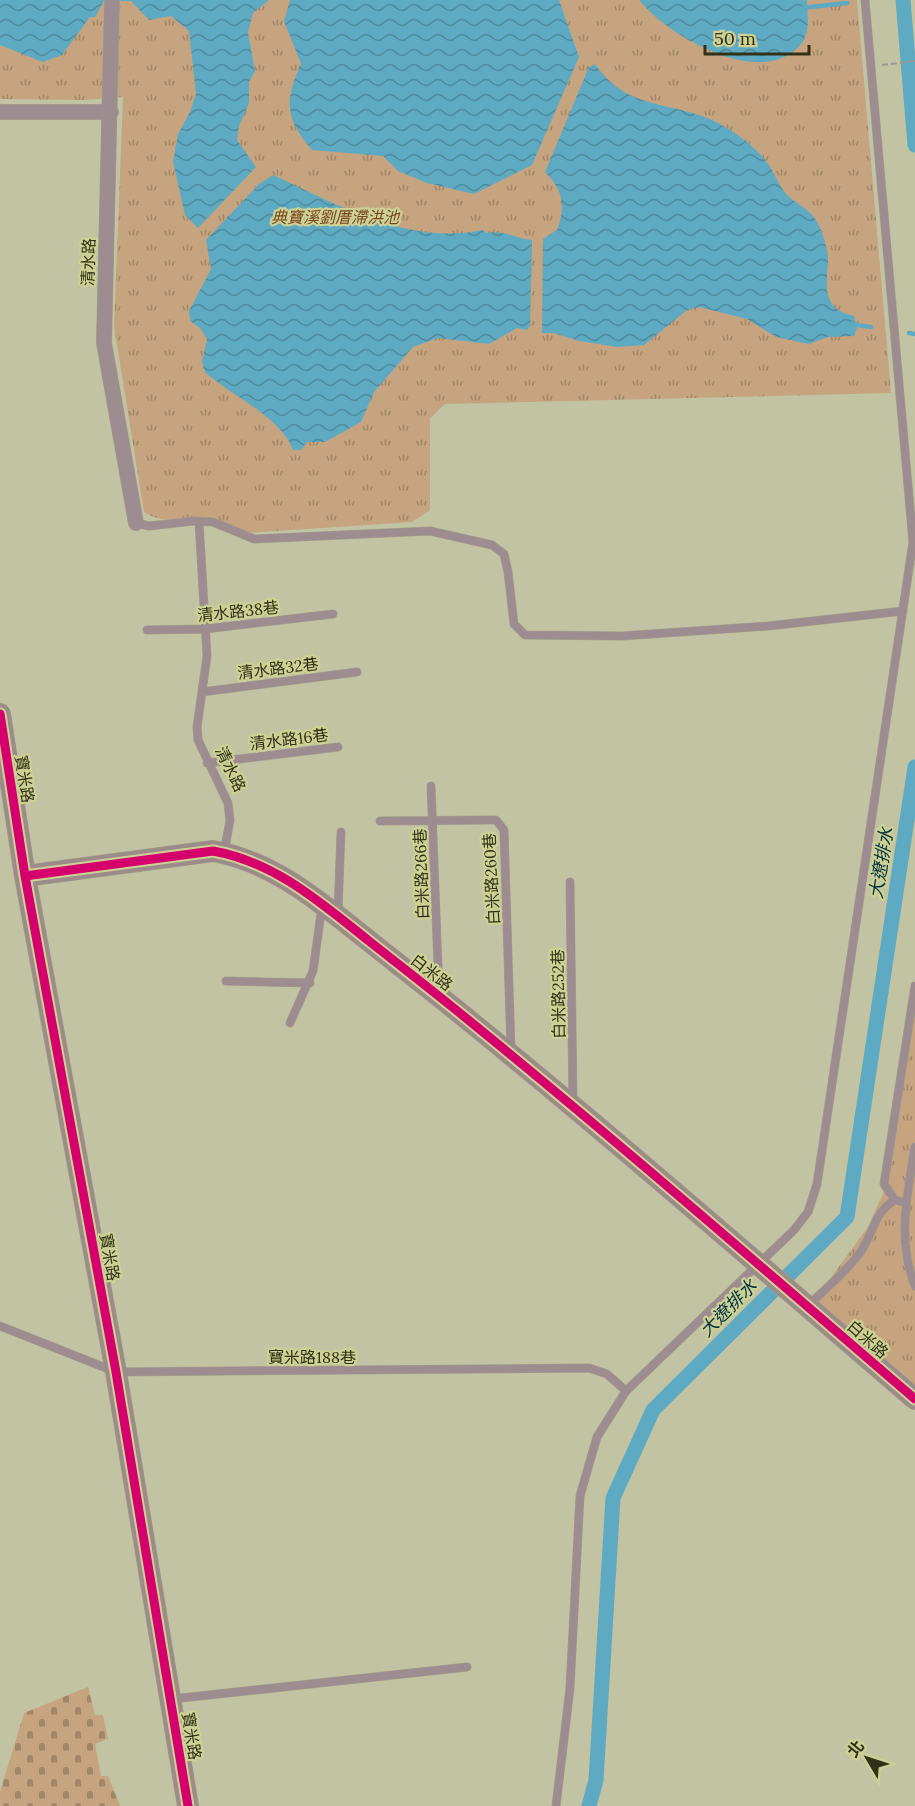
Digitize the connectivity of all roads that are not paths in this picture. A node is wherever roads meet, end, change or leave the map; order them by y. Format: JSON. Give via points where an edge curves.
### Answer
{"nodes":[{"id":1,"x":865,"y":0,"type":"edge"},
{"id":2,"x":112,"y":3,"type":"edge"},
{"id":3,"x":0,"y":112,"type":"edge"},
{"id":4,"x":111,"y":112,"type":"junction"},
{"id":5,"x":199,"y":522,"type":"junction"},
{"id":6,"x":136,"y":523,"type":"joint"},
{"id":7,"x":903,"y":611,"type":"junction"},
{"id":8,"x":333,"y":614,"type":"dead end"},
{"id":9,"x":206,"y":629,"type":"junction"},
{"id":10,"x":147,"y":630,"type":"dead end"},
{"id":11,"x":357,"y":672,"type":"dead end"},
{"id":12,"x":202,"y":692,"type":"junction"},
{"id":13,"x":0,"y":714,"type":"edge"},
{"id":14,"x":338,"y":747,"type":"dead end"},
{"id":15,"x":207,"y":763,"type":"junction"},
{"id":16,"x":431,"y":786,"type":"dead end"},
{"id":17,"x":432,"y":820,"type":"junction"},
{"id":18,"x":380,"y":821,"type":"dead end"},
{"id":19,"x":340,"y":832,"type":"dead end"},
{"id":20,"x":224,"y":853,"type":"junction"},
{"id":21,"x":25,"y":876,"type":"junction"},
{"id":22,"x":570,"y":882,"type":"dead end"},
{"id":23,"x":330,"y":910,"type":"junction"},
{"id":24,"x":226,"y":981,"type":"dead end"},
{"id":25,"x":310,"y":983,"type":"junction"},
{"id":26,"x":915,"y":986,"type":"edge"},
{"id":27,"x":440,"y":996,"type":"junction"},
{"id":28,"x":290,"y":1023,"type":"dead end"},
{"id":29,"x":511,"y":1054,"type":"junction"},
{"id":30,"x":573,"y":1106,"type":"junction"},
{"id":31,"x":915,"y":1147,"type":"edge"},
{"id":32,"x":895,"y":1200,"type":"junction"},
{"id":33,"x":906,"y":1203,"type":"junction"},
{"id":34,"x":761,"y":1264,"type":"junction"},
{"id":35,"x":915,"y":1286,"type":"edge"},
{"id":36,"x":805,"y":1304,"type":"junction"},
{"id":37,"x":0,"y":1326,"type":"edge"},
{"id":38,"x":116,"y":1372,"type":"junction"},
{"id":39,"x":626,"y":1391,"type":"junction"},
{"id":40,"x":915,"y":1399,"type":"edge"},
{"id":41,"x":467,"y":1667,"type":"dead end"},
{"id":42,"x":170,"y":1700,"type":"junction"},
{"id":43,"x":188,"y":1806,"type":"edge"},
{"id":44,"x":556,"y":1806,"type":"edge"}],
"edges":[{"from":1,"to":7,"type":"lane","via":[[913,542]]},
{"from":2,"to":4,"type":"street","name":"清水路"},
{"from":3,"to":4,"type":"street"},
{"from":4,"to":6,"type":"street","name":"清水路","via":[[104,343]]},
{"from":5,"to":6,"type":"lane","via":[[149,526]]},
{"from":5,"to":7,"type":"lane","via":[[213,522],[254,539],[430,531],[492,544],[504,554],[514,624],[525,635],[622,636],[768,627]]},
{"from":5,"to":9,"type":"lane","name":"清水路"},
{"from":7,"to":34,"type":"lane","via":[[818,1184],[803,1220]]},
{"from":8,"to":9,"type":"lane","name":"清水路38巷"},
{"from":9,"to":10,"type":"lane","name":"清水路38巷"},
{"from":9,"to":12,"type":"lane","name":"清水路"},
{"from":11,"to":12,"type":"lane","name":"清水路32巷"},
{"from":12,"to":15,"type":"lane","name":"清水路","via":[[197,727]]},
{"from":13,"to":21,"type":"street","name":"寶米路"},
{"from":14,"to":15,"type":"lane","name":"清水路16巷"},
{"from":15,"to":20,"type":"lane","name":"清水路","via":[[223,787],[228,803],[230,821]]},
{"from":16,"to":17,"type":"lane","name":"白米路266巷"},
{"from":17,"to":18,"type":"lane","name":"白米路260巷"},
{"from":17,"to":27,"type":"lane","name":"白米路266巷"},
{"from":17,"to":29,"type":"lane","name":"白米路260巷","via":[[496,820],[504,830]]},
{"from":19,"to":23,"type":"lane"},
{"from":20,"to":21,"type":"street","name":"白米路","via":[[182,854]]},
{"from":20,"to":23,"type":"street","name":"白米路","via":[[268,868]]},
{"from":21,"to":38,"type":"street","name":"寶米路"},
{"from":22,"to":30,"type":"lane","name":"白米路252巷"},
{"from":23,"to":25,"type":"lane"},
{"from":23,"to":27,"type":"street","name":"白米路"},
{"from":24,"to":25,"type":"lane"},
{"from":25,"to":28,"type":"lane"},
{"from":26,"to":32,"type":"lane","via":[[884,1185]]},
{"from":27,"to":29,"type":"street","name":"白米路"},
{"from":29,"to":30,"type":"street","name":"白米路"},
{"from":30,"to":34,"type":"street","name":"白米路"},
{"from":31,"to":33,"type":"lane"},
{"from":32,"to":33,"type":"lane"},
{"from":32,"to":36,"type":"lane","via":[[880,1209],[870,1237],[858,1255]]},
{"from":33,"to":35,"type":"lane","via":[[904,1236]]},
{"from":34,"to":36,"type":"street","name":"白米路"},
{"from":34,"to":39,"type":"lane"},
{"from":36,"to":40,"type":"street","name":"白米路"},
{"from":37,"to":38,"type":"lane","name":"寶米路188巷"},
{"from":38,"to":39,"type":"lane","name":"寶米路188巷","via":[[589,1368],[607,1374]]},
{"from":38,"to":42,"type":"street","name":"寶米路"},
{"from":39,"to":44,"type":"lane","via":[[597,1437],[580,1496],[570,1688]]},
{"from":41,"to":42,"type":"lane"},
{"from":42,"to":43,"type":"street","name":"寶米路"}]}
